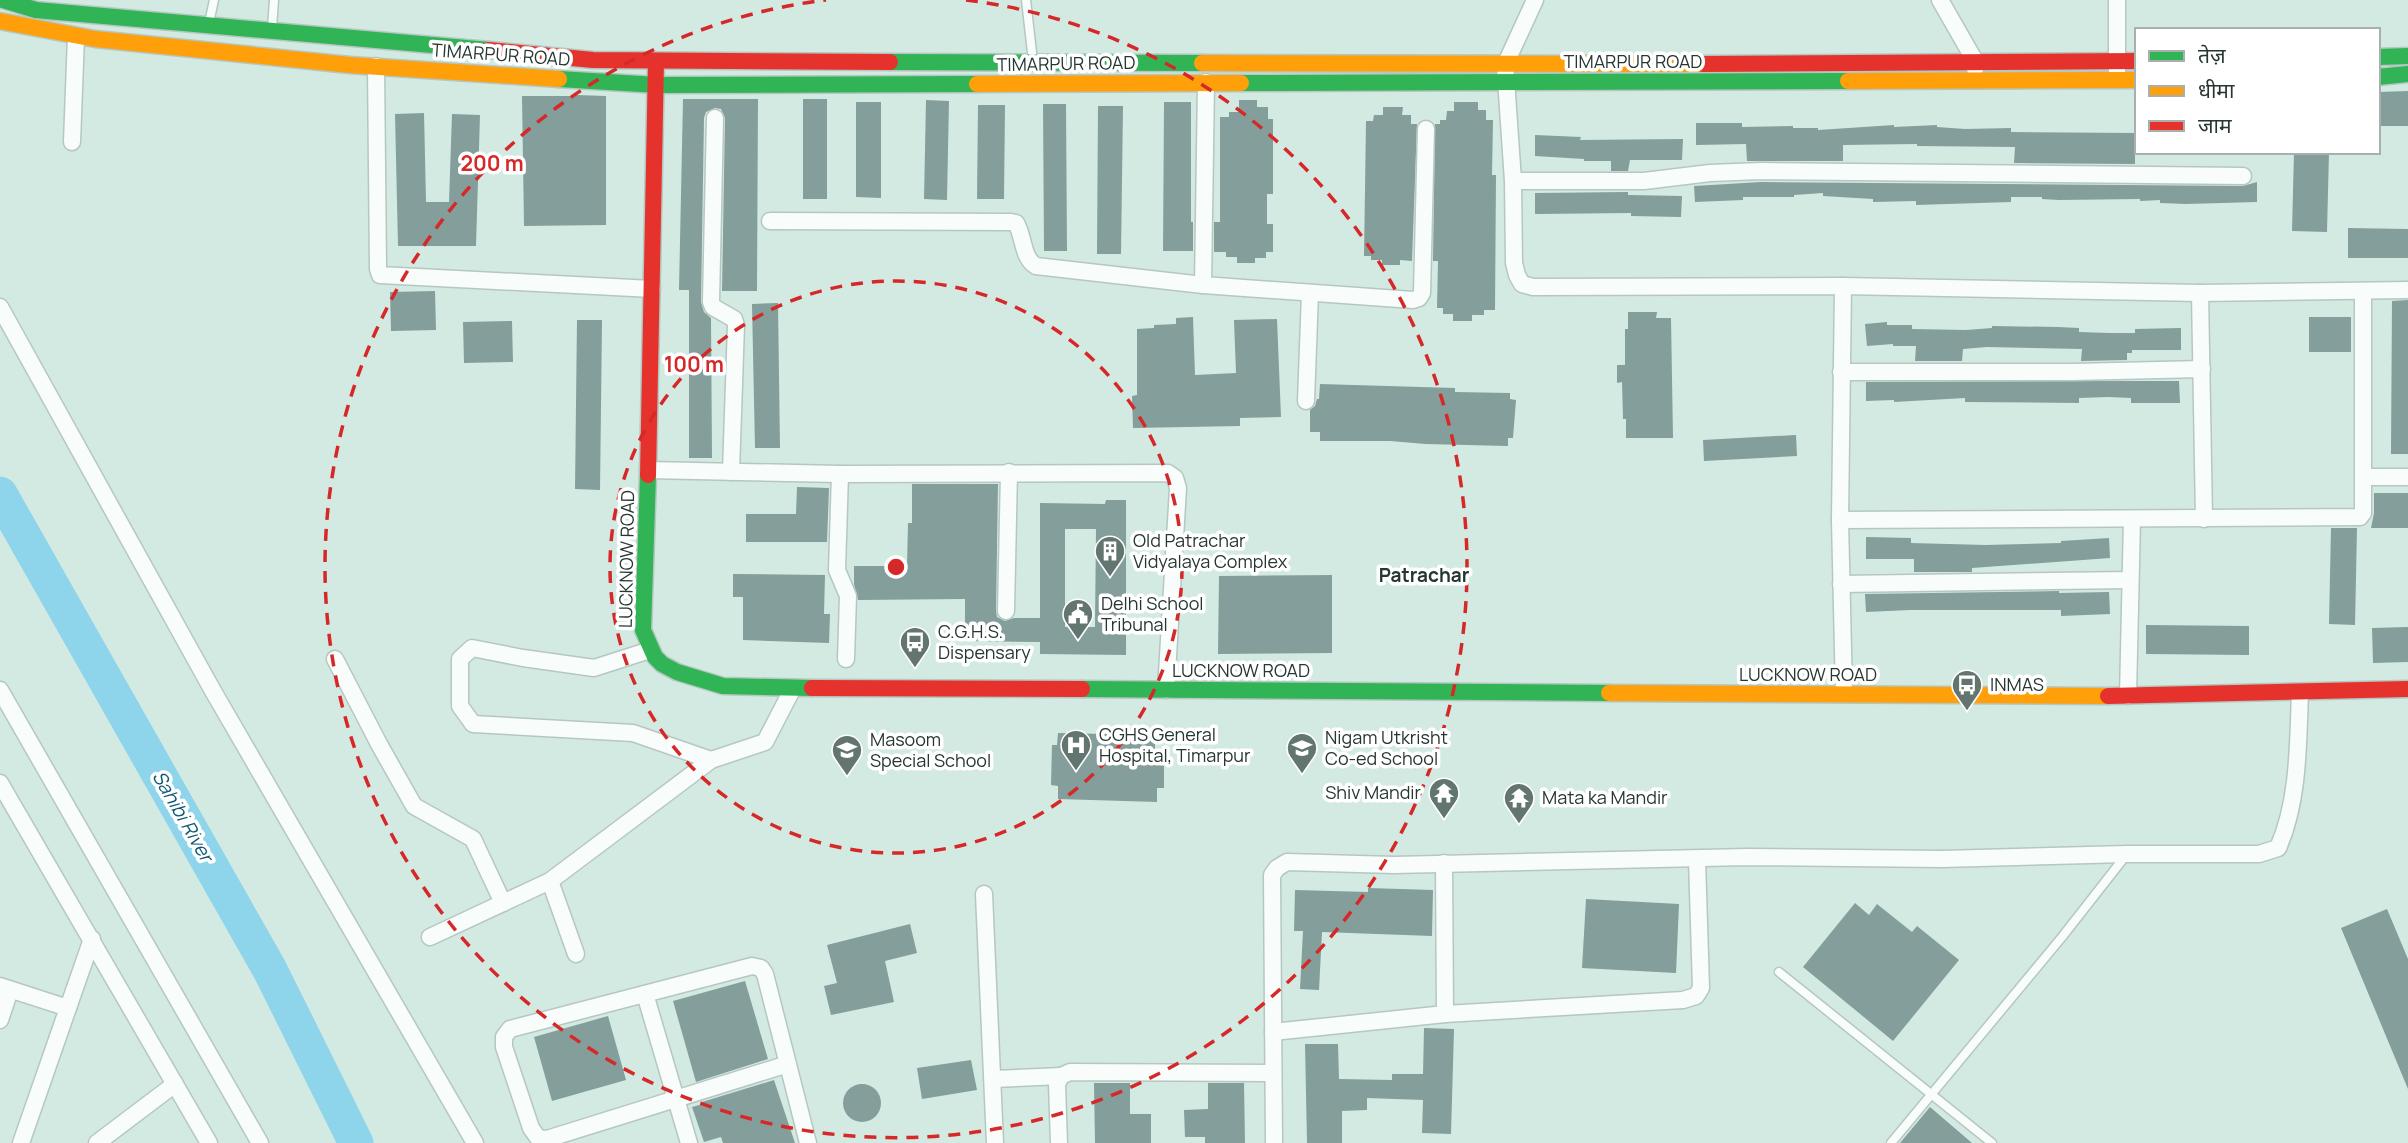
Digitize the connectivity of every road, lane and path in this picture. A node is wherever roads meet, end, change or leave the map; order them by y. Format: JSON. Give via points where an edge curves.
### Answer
{"nodes":[{"id":1,"x":3,"y":0,"type":"edge"},
{"id":2,"x":214,"y":0,"type":"edge"},
{"id":3,"x":274,"y":0,"type":"edge"},
{"id":4,"x":1026,"y":0,"type":"edge"},
{"id":5,"x":1535,"y":0,"type":"edge"},
{"id":6,"x":1940,"y":0,"type":"edge"},
{"id":7,"x":2118,"y":0,"type":"edge"},
{"id":8,"x":116,"y":14,"type":"junction"},
{"id":9,"x":0,"y":21,"type":"edge"},
{"id":10,"x":209,"y":26,"type":"junction"},
{"id":11,"x":272,"y":31,"type":"junction"},
{"id":12,"x":76,"y":36,"type":"junction"},
{"id":13,"x":115,"y":41,"type":"junction"},
{"id":14,"x":2408,"y":56,"type":"edge"},
{"id":15,"x":2380,"y":57,"type":"edge"},
{"id":16,"x":656,"y":61,"type":"junction"},
{"id":17,"x":1975,"y":61,"type":"junction"},
{"id":18,"x":2135,"y":61,"type":"edge"},
{"id":19,"x":1034,"y":62,"type":"junction"},
{"id":20,"x":2116,"y":62,"type":"junction"},
{"id":21,"x":1505,"y":65,"type":"junction"},
{"id":22,"x":376,"y":66,"type":"junction"},
{"id":23,"x":2408,"y":74,"type":"edge"},
{"id":24,"x":2380,"y":77,"type":"edge"},
{"id":25,"x":1975,"y":80,"type":"junction"},
{"id":26,"x":2117,"y":80,"type":"junction"},
{"id":27,"x":2135,"y":80,"type":"edge"},
{"id":28,"x":1206,"y":82,"type":"junction"},
{"id":29,"x":1506,"y":82,"type":"junction"},
{"id":30,"x":657,"y":85,"type":"junction"},
{"id":31,"x":1033,"y":85,"type":"junction"},
{"id":32,"x":715,"y":118,"type":"dead end"},
{"id":33,"x":1426,"y":129,"type":"dead end"},
{"id":34,"x":72,"y":142,"type":"dead end"},
{"id":35,"x":2243,"y":176,"type":"dead end"},
{"id":36,"x":1513,"y":181,"type":"junction"},
{"id":37,"x":770,"y":221,"type":"dead end"},
{"id":38,"x":1203,"y":285,"type":"junction"},
{"id":39,"x":1843,"y":286,"type":"junction"},
{"id":40,"x":652,"y":289,"type":"junction"},
{"id":41,"x":2408,"y":290,"type":"edge"},
{"id":42,"x":2363,"y":291,"type":"junction"},
{"id":43,"x":1310,"y":293,"type":"junction"},
{"id":44,"x":2200,"y":293,"type":"junction"},
{"id":45,"x":0,"y":307,"type":"edge"},
{"id":46,"x":2202,"y":369,"type":"junction"},
{"id":47,"x":1841,"y":372,"type":"junction"},
{"id":48,"x":1306,"y":401,"type":"dead end"},
{"id":49,"x":648,"y":470,"type":"junction"},
{"id":50,"x":731,"y":472,"type":"junction"},
{"id":51,"x":1009,"y":472,"type":"junction"},
{"id":52,"x":840,"y":474,"type":"junction"},
{"id":53,"x":2364,"y":477,"type":"junction"},
{"id":54,"x":2408,"y":477,"type":"edge"},
{"id":55,"x":2132,"y":519,"type":"junction"},
{"id":56,"x":2204,"y":519,"type":"junction"},
{"id":57,"x":1840,"y":520,"type":"junction"},
{"id":58,"x":2130,"y":580,"type":"junction"},
{"id":59,"x":1841,"y":584,"type":"junction"},
{"id":60,"x":1006,"y":611,"type":"dead end"},
{"id":61,"x":650,"y":650,"type":"junction"},
{"id":62,"x":335,"y":659,"type":"dead end"},
{"id":63,"x":846,"y":659,"type":"dead end"},
{"id":64,"x":793,"y":688,"type":"junction"},
{"id":65,"x":2408,"y":689,"type":"edge"},
{"id":66,"x":0,"y":690,"type":"edge"},
{"id":67,"x":1166,"y":690,"type":"junction"},
{"id":68,"x":2300,"y":692,"type":"junction"},
{"id":69,"x":1844,"y":694,"type":"junction"},
{"id":70,"x":2128,"y":696,"type":"junction"},
{"id":71,"x":710,"y":760,"type":"junction"},
{"id":72,"x":0,"y":783,"type":"edge"},
{"id":73,"x":2127,"y":854,"type":"junction"},
{"id":74,"x":1698,"y":860,"type":"junction"},
{"id":75,"x":1444,"y":863,"type":"junction"},
{"id":76,"x":550,"y":881,"type":"junction"},
{"id":77,"x":985,"y":894,"type":"dead end"},
{"id":78,"x":503,"y":903,"type":"junction"},
{"id":79,"x":430,"y":937,"type":"dead end"},
{"id":80,"x":92,"y":939,"type":"junction"},
{"id":81,"x":576,"y":954,"type":"dead end"},
{"id":82,"x":1779,"y":972,"type":"dead end"},
{"id":83,"x":5,"y":988,"type":"edge"},
{"id":84,"x":646,"y":994,"type":"junction"},
{"id":85,"x":68,"y":1008,"type":"junction"},
{"id":86,"x":1445,"y":1014,"type":"junction"},
{"id":87,"x":0,"y":1020,"type":"edge"},
{"id":88,"x":1273,"y":1032,"type":"junction"},
{"id":89,"x":788,"y":1064,"type":"junction"},
{"id":90,"x":1273,"y":1073,"type":"junction"},
{"id":91,"x":1061,"y":1076,"type":"junction"},
{"id":92,"x":993,"y":1079,"type":"junction"},
{"id":93,"x":175,"y":1084,"type":"junction"},
{"id":94,"x":1933,"y":1093,"type":"junction"},
{"id":95,"x":676,"y":1100,"type":"junction"},
{"id":96,"x":22,"y":1143,"type":"edge"},
{"id":97,"x":97,"y":1143,"type":"edge"},
{"id":98,"x":209,"y":1143,"type":"edge"},
{"id":99,"x":260,"y":1143,"type":"edge"},
{"id":100,"x":475,"y":1143,"type":"edge"},
{"id":101,"x":689,"y":1143,"type":"edge"},
{"id":102,"x":808,"y":1143,"type":"edge"},
{"id":103,"x":995,"y":1143,"type":"edge"},
{"id":104,"x":1059,"y":1143,"type":"edge"},
{"id":105,"x":1274,"y":1143,"type":"edge"},
{"id":106,"x":1891,"y":1143,"type":"edge"},
{"id":107,"x":1992,"y":1143,"type":"edge"}],
"edges":[{"from":1,"to":8,"type":"street","name":"TIMARPUR ROAD","via":[[36,10]]},
{"from":2,"to":10,"type":"lane"},
{"from":3,"to":11,"type":"lane"},
{"from":4,"to":19,"type":"lane"},
{"from":5,"to":21,"type":"street"},
{"from":6,"to":17,"type":"street"},
{"from":7,"to":20,"type":"street"},
{"from":8,"to":10,"type":"street","name":"TIMARPUR ROAD"},
{"from":8,"to":13,"type":"lane"},
{"from":9,"to":12,"type":"street","name":"TIMARPUR ROAD"},
{"from":10,"to":11,"type":"street","name":"TIMARPUR ROAD"},
{"from":11,"to":16,"type":"street","name":"TIMARPUR ROAD","via":[[571,59]]},
{"from":12,"to":13,"type":"street","name":"TIMARPUR ROAD"},
{"from":12,"to":34,"type":"street"},
{"from":13,"to":22,"type":"street","name":"TIMARPUR ROAD"},
{"from":14,"to":15,"type":"street"},
{"from":16,"to":19,"type":"street","name":"TIMARPUR ROAD"},
{"from":16,"to":30,"type":"street","name":"LUCKNOW ROAD"},
{"from":17,"to":20,"type":"street","name":"TIMARPUR ROAD"},
{"from":17,"to":21,"type":"street","name":"TIMARPUR ROAD"},
{"from":17,"to":25,"type":"street"},
{"from":18,"to":20,"type":"street","name":"TIMARPUR ROAD"},
{"from":19,"to":21,"type":"street","name":"TIMARPUR ROAD"},
{"from":19,"to":31,"type":"lane"},
{"from":20,"to":26,"type":"street"},
{"from":21,"to":29,"type":"street"},
{"from":22,"to":30,"type":"street","name":"TIMARPUR ROAD"},
{"from":22,"to":40,"type":"street","via":[[380,275]]},
{"from":23,"to":24,"type":"street"},
{"from":25,"to":26,"type":"street","name":"TIMARPUR ROAD"},
{"from":25,"to":29,"type":"street","name":"TIMARPUR ROAD"},
{"from":26,"to":27,"type":"street","name":"TIMARPUR ROAD"},
{"from":28,"to":29,"type":"street","name":"TIMARPUR ROAD"},
{"from":28,"to":31,"type":"street","name":"TIMARPUR ROAD"},
{"from":28,"to":38,"type":"street"},
{"from":29,"to":36,"type":"street"},
{"from":30,"to":31,"type":"street","name":"TIMARPUR ROAD"},
{"from":30,"to":40,"type":"street","name":"LUCKNOW ROAD"},
{"from":32,"to":50,"type":"street","via":[[711,302],[734,318],[736,326]]},
{"from":33,"to":43,"type":"street","via":[[1419,298]]},
{"from":35,"to":36,"type":"street","via":[[1761,171],[1644,181]]},
{"from":36,"to":39,"type":"street","via":[[1514,262],[1522,284]]},
{"from":37,"to":38,"type":"street","via":[[1011,222],[1020,229],[1028,260],[1036,266]]},
{"from":38,"to":43,"type":"street"},
{"from":39,"to":44,"type":"street"},
{"from":39,"to":47,"type":"street"},
{"from":40,"to":49,"type":"street","name":"LUCKNOW ROAD"},
{"from":41,"to":42,"type":"street"},
{"from":42,"to":44,"type":"street"},
{"from":42,"to":53,"type":"street"},
{"from":43,"to":48,"type":"street"},
{"from":44,"to":46,"type":"street"},
{"from":45,"to":100,"type":"street","via":[[213,691]]},
{"from":46,"to":47,"type":"street"},
{"from":46,"to":56,"type":"street"},
{"from":47,"to":57,"type":"street"},
{"from":49,"to":50,"type":"street"},
{"from":49,"to":61,"type":"street","name":"LUCKNOW ROAD","via":[[643,630]]},
{"from":50,"to":52,"type":"street"},
{"from":51,"to":52,"type":"street"},
{"from":51,"to":60,"type":"street"},
{"from":51,"to":67,"type":"street","via":[[1158,472],[1175,478]]},
{"from":52,"to":63,"type":"street","via":[[837,570],[848,596]]},
{"from":53,"to":54,"type":"street"},
{"from":53,"to":56,"type":"street","via":[[2363,513],[2356,518]]},
{"from":55,"to":56,"type":"street"},
{"from":55,"to":57,"type":"street"},
{"from":55,"to":58,"type":"street"},
{"from":57,"to":59,"type":"street"},
{"from":58,"to":59,"type":"street"},
{"from":58,"to":70,"type":"street"},
{"from":59,"to":69,"type":"street"},
{"from":61,"to":64,"type":"street","name":"LUCKNOW ROAD","via":[[662,664],[706,683],[731,688]]},
{"from":61,"to":71,"type":"street","via":[[594,668],[472,648],[460,659],[460,706],[473,724],[633,733]]},
{"from":62,"to":78,"type":"street","via":[[414,806],[473,839]]},
{"from":64,"to":67,"type":"street","name":"LUCKNOW ROAD"},
{"from":64,"to":71,"type":"street","via":[[765,742]]},
{"from":65,"to":68,"type":"street","name":"LUCKNOW ROAD"},
{"from":66,"to":99,"type":"street"},
{"from":67,"to":69,"type":"street","name":"LUCKNOW ROAD"},
{"from":68,"to":70,"type":"street","name":"LUCKNOW ROAD"},
{"from":68,"to":73,"type":"street","via":[[2292,802],[2277,848],[2259,855]]},
{"from":69,"to":70,"type":"street","name":"LUCKNOW ROAD"},
{"from":71,"to":76,"type":"street"},
{"from":72,"to":80,"type":"street"},
{"from":73,"to":74,"type":"street"},
{"from":73,"to":94,"type":"lane"},
{"from":74,"to":75,"type":"street"},
{"from":74,"to":86,"type":"street","via":[[1702,988],[1696,996]]},
{"from":75,"to":86,"type":"street"},
{"from":75,"to":88,"type":"street","via":[[1287,862],[1277,868],[1272,876]]},
{"from":76,"to":78,"type":"street"},
{"from":76,"to":81,"type":"street"},
{"from":77,"to":92,"type":"street"},
{"from":78,"to":79,"type":"street"},
{"from":80,"to":85,"type":"street"},
{"from":80,"to":93,"type":"street"},
{"from":82,"to":94,"type":"lane"},
{"from":83,"to":85,"type":"street"},
{"from":83,"to":87,"type":"street"},
{"from":84,"to":89,"type":"street","via":[[752,966],[761,968]]},
{"from":84,"to":95,"type":"street"},
{"from":84,"to":95,"type":"street","via":[[510,1029],[504,1047],[538,1138]]},
{"from":85,"to":96,"type":"street"},
{"from":86,"to":88,"type":"street"},
{"from":88,"to":90,"type":"street"},
{"from":89,"to":95,"type":"street"},
{"from":89,"to":102,"type":"street"},
{"from":90,"to":91,"type":"street","via":[[1070,1072]]},
{"from":90,"to":105,"type":"street"},
{"from":91,"to":92,"type":"street"},
{"from":91,"to":104,"type":"street"},
{"from":92,"to":103,"type":"street"},
{"from":93,"to":97,"type":"street"},
{"from":93,"to":98,"type":"street"},
{"from":94,"to":106,"type":"lane"},
{"from":94,"to":107,"type":"lane"},
{"from":95,"to":101,"type":"street"}]}
